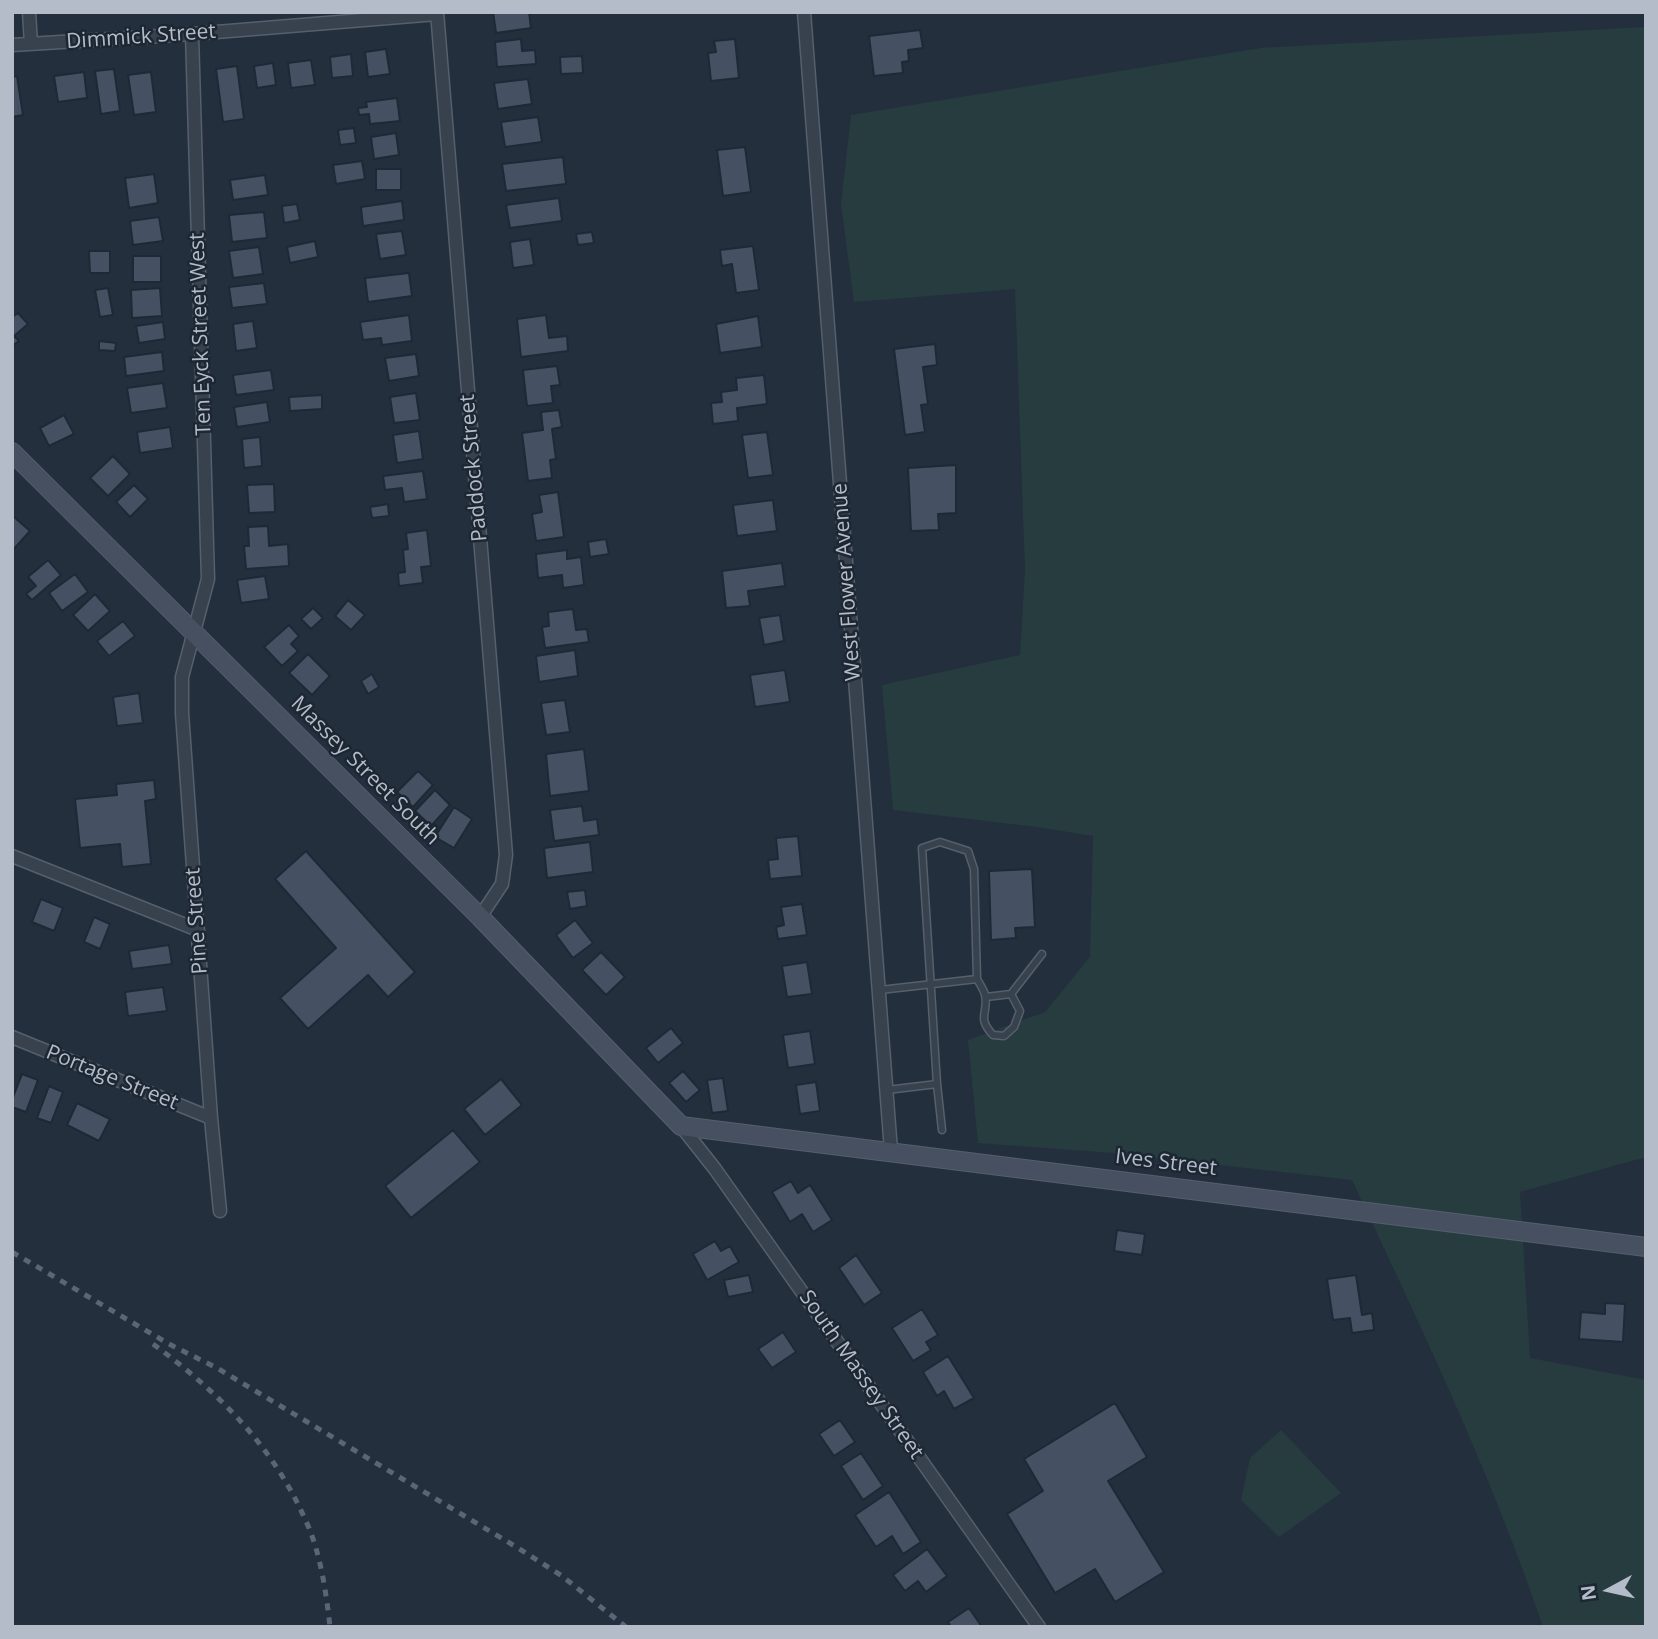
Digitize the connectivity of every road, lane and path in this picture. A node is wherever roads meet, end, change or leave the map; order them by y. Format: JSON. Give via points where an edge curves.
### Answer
{"nodes":[{"id":1,"x":29,"y":12,"type":"edge"},
{"id":2,"x":804,"y":12,"type":"edge"},
{"id":3,"x":437,"y":13,"type":"edge"},
{"id":4,"x":192,"y":34,"type":"junction"},
{"id":5,"x":32,"y":44,"type":"junction"},
{"id":6,"x":12,"y":45,"type":"edge"},
{"id":7,"x":12,"y":453,"type":"edge"},
{"id":8,"x":192,"y":632,"type":"junction"},
{"id":9,"x":12,"y":856,"type":"edge"},
{"id":10,"x":480,"y":917,"type":"junction"},
{"id":11,"x":198,"y":930,"type":"junction"},
{"id":12,"x":1041,"y":954,"type":"dead end"},
{"id":13,"x":977,"y":979,"type":"junction"},
{"id":14,"x":931,"y":984,"type":"junction"},
{"id":15,"x":879,"y":990,"type":"junction"},
{"id":16,"x":1011,"y":994,"type":"junction"},
{"id":17,"x":986,"y":997,"type":"junction"},
{"id":18,"x":12,"y":1037,"type":"edge"},
{"id":19,"x":937,"y":1084,"type":"junction"},
{"id":20,"x":887,"y":1090,"type":"junction"},
{"id":21,"x":211,"y":1118,"type":"junction"},
{"id":22,"x":681,"y":1126,"type":"junction"},
{"id":23,"x":942,"y":1130,"type":"dead end"},
{"id":24,"x":891,"y":1151,"type":"junction"},
{"id":25,"x":220,"y":1211,"type":"dead end"},
{"id":26,"x":1646,"y":1247,"type":"edge"},
{"id":27,"x":1039,"y":1627,"type":"edge"}],
"edges":[{"from":1,"to":5,"type":"street"},
{"from":2,"to":15,"type":"street","name":"West Flower Avenue"},
{"from":3,"to":4,"type":"street","name":"Dimmick Street"},
{"from":3,"to":10,"type":"street","name":"Paddock Street","via":[[506,855],[502,884]]},
{"from":4,"to":5,"type":"street","name":"Dimmick Street"},
{"from":4,"to":8,"type":"street","name":"Ten Eyck Street West","via":[[208,579]]},
{"from":5,"to":6,"type":"street","name":"Dimmick Street"},
{"from":7,"to":8,"type":"street","name":"Massey Street South"},
{"from":8,"to":10,"type":"street","name":"Massey Street South"},
{"from":8,"to":11,"type":"street","name":"Pine Street","via":[[182,677],[182,713]]},
{"from":9,"to":11,"type":"street"},
{"from":10,"to":22,"type":"street","name":"Massey Street South"},
{"from":11,"to":21,"type":"street","name":"Pine Street"},
{"from":12,"to":16,"type":"lane"},
{"from":13,"to":14,"type":"lane"},
{"from":13,"to":14,"type":"lane","via":[[974,869],[968,851],[940,842],[922,848]]},
{"from":13,"to":17,"type":"lane"},
{"from":14,"to":15,"type":"lane"},
{"from":14,"to":19,"type":"lane"},
{"from":15,"to":20,"type":"street","name":"West Flower Avenue"},
{"from":16,"to":17,"type":"lane"},
{"from":16,"to":17,"type":"lane","via":[[1020,1011],[1014,1027],[1004,1036],[993,1035],[985,1026]]},
{"from":18,"to":21,"type":"street","name":"Portage Street"},
{"from":19,"to":20,"type":"lane"},
{"from":19,"to":23,"type":"lane"},
{"from":20,"to":24,"type":"street","name":"West Flower Avenue"},
{"from":21,"to":25,"type":"street","name":"Pine Street"},
{"from":22,"to":24,"type":"street","name":"Ives Street"},
{"from":22,"to":27,"type":"street","name":"South Massey Street"},
{"from":24,"to":26,"type":"street","name":"Ives Street"}]}
